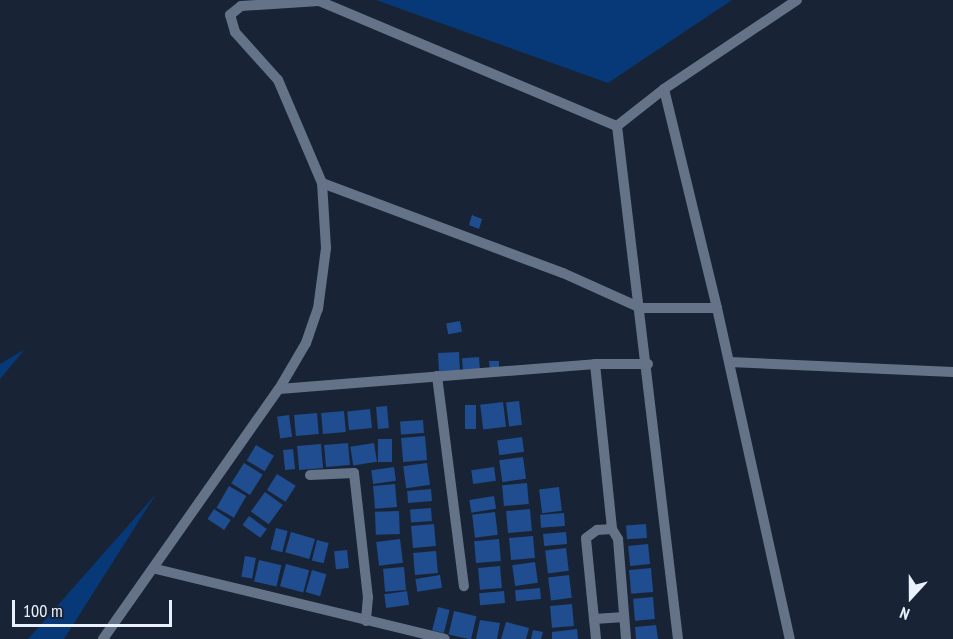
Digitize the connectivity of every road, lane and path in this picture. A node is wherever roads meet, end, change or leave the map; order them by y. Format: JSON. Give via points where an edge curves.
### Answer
{"nodes":[{"id":1,"x":796,"y":0,"type":"edge"},
{"id":2,"x":663,"y":89,"type":"junction"},
{"id":3,"x":617,"y":126,"type":"junction"},
{"id":4,"x":322,"y":183,"type":"junction"},
{"id":5,"x":642,"y":308,"type":"junction"},
{"id":6,"x":717,"y":308,"type":"junction"},
{"id":7,"x":730,"y":362,"type":"junction"},
{"id":8,"x":596,"y":364,"type":"junction"},
{"id":9,"x":648,"y":364,"type":"junction"},
{"id":10,"x":953,"y":372,"type":"edge"},
{"id":11,"x":437,"y":376,"type":"junction"},
{"id":12,"x":279,"y":389,"type":"junction"},
{"id":13,"x":310,"y":475,"type":"dead end"},
{"id":14,"x":612,"y":529,"type":"junction"},
{"id":15,"x":156,"y":569,"type":"junction"},
{"id":16,"x":464,"y":586,"type":"dead end"},
{"id":17,"x":624,"y":617,"type":"junction"},
{"id":18,"x":594,"y":619,"type":"junction"},
{"id":19,"x":366,"y":621,"type":"junction"},
{"id":20,"x":103,"y":639,"type":"edge"},
{"id":21,"x":445,"y":639,"type":"edge"},
{"id":22,"x":596,"y":639,"type":"edge"},
{"id":23,"x":626,"y":639,"type":"edge"},
{"id":24,"x":678,"y":639,"type":"edge"},
{"id":25,"x":790,"y":639,"type":"edge"}],
"edges":[{"from":1,"to":2,"type":"street"},
{"from":2,"to":3,"type":"street"},
{"from":2,"to":6,"type":"street"},
{"from":3,"to":4,"type":"street","via":[[319,2],[241,6],[230,15],[236,32],[278,80]]},
{"from":3,"to":5,"type":"street"},
{"from":4,"to":5,"type":"street","via":[[562,273]]},
{"from":4,"to":12,"type":"street","via":[[326,248],[318,309],[306,343]]},
{"from":5,"to":6,"type":"street"},
{"from":5,"to":9,"type":"street"},
{"from":6,"to":7,"type":"street"},
{"from":7,"to":10,"type":"street"},
{"from":7,"to":25,"type":"street"},
{"from":8,"to":9,"type":"street"},
{"from":8,"to":11,"type":"street"},
{"from":8,"to":14,"type":"street"},
{"from":9,"to":24,"type":"street"},
{"from":11,"to":12,"type":"street"},
{"from":11,"to":16,"type":"street"},
{"from":12,"to":15,"type":"street","via":[[176,534]]},
{"from":13,"to":19,"type":"street","via":[[354,473],[368,597]]},
{"from":14,"to":17,"type":"street","via":[[618,539]]},
{"from":14,"to":18,"type":"street","via":[[597,530],[586,538]]},
{"from":15,"to":19,"type":"street"},
{"from":15,"to":20,"type":"street"},
{"from":17,"to":18,"type":"street"},
{"from":17,"to":23,"type":"street"},
{"from":18,"to":22,"type":"street"},
{"from":19,"to":21,"type":"street"}]}
